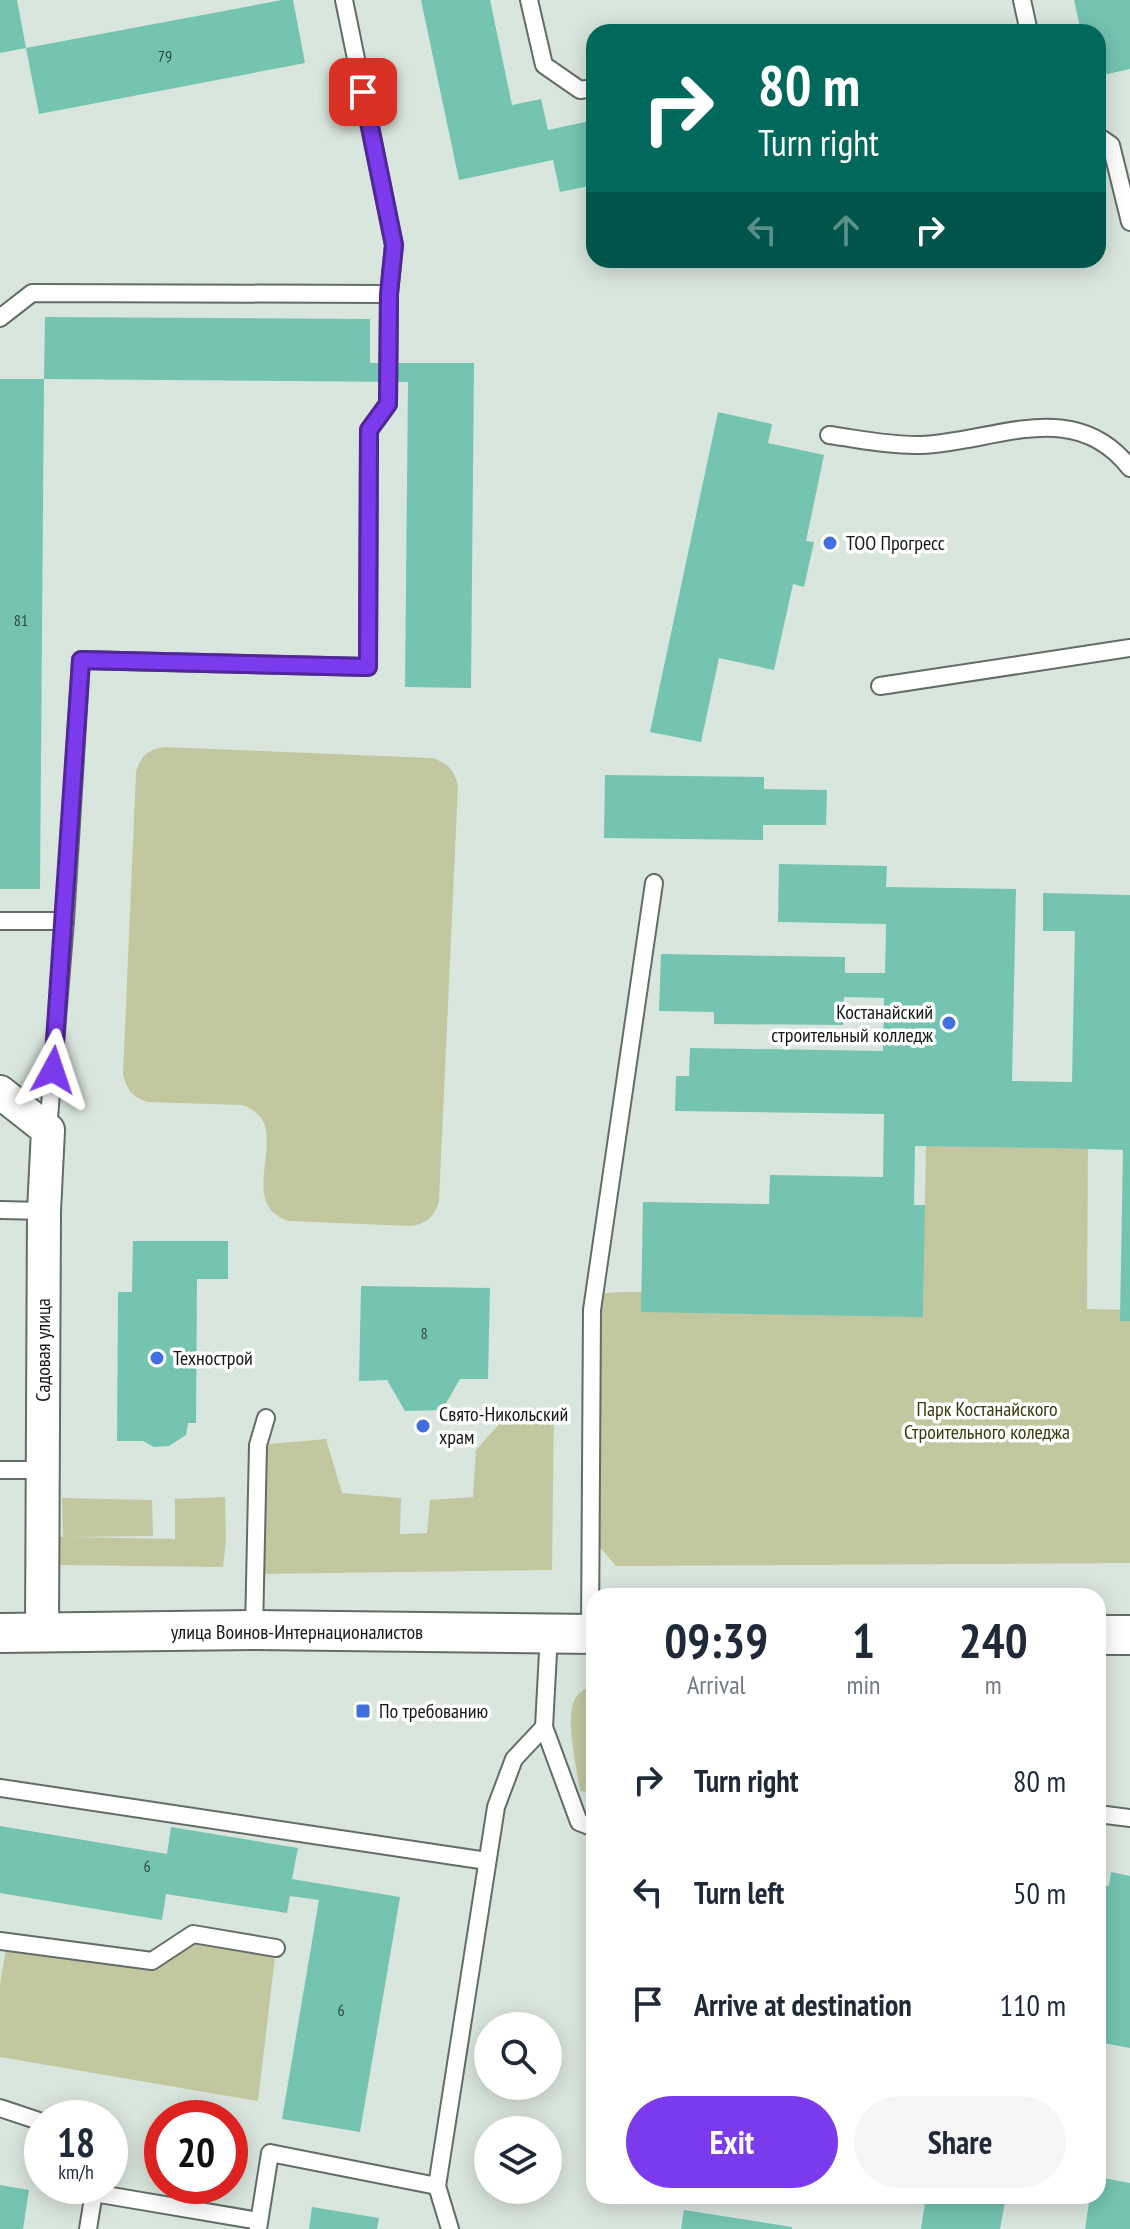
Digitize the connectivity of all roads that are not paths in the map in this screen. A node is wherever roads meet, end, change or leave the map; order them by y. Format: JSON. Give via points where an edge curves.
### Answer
{"nodes":[{"id":1,"x":344,"y":0,"type":"edge"},
{"id":2,"x":529,"y":0,"type":"edge"},
{"id":3,"x":1022,"y":0,"type":"edge"},
{"id":4,"x":1027,"y":24,"type":"edge"},
{"id":5,"x":586,"y":89,"type":"edge"},
{"id":6,"x":1106,"y":142,"type":"edge"},
{"id":7,"x":1130,"y":222,"type":"edge"},
{"id":8,"x":389,"y":294,"type":"junction"},
{"id":9,"x":0,"y":318,"type":"edge"},
{"id":10,"x":829,"y":435,"type":"dead end"},
{"id":11,"x":1130,"y":468,"type":"edge"},
{"id":12,"x":1130,"y":648,"type":"edge"},
{"id":13,"x":880,"y":686,"type":"dead end"},
{"id":14,"x":654,"y":883,"type":"dead end"},
{"id":15,"x":0,"y":921,"type":"edge"},
{"id":16,"x":65,"y":921,"type":"junction"},
{"id":17,"x":0,"y":1092,"type":"edge"},
{"id":18,"x":48,"y":1130,"type":"junction"},
{"id":19,"x":0,"y":1210,"type":"edge"},
{"id":20,"x":44,"y":1211,"type":"junction"},
{"id":21,"x":266,"y":1418,"type":"dead end"},
{"id":22,"x":0,"y":1470,"type":"edge"},
{"id":23,"x":43,"y":1470,"type":"junction"},
{"id":24,"x":592,"y":1588,"type":"edge"},
{"id":25,"x":254,"y":1630,"type":"junction"},
{"id":26,"x":42,"y":1632,"type":"junction"},
{"id":27,"x":0,"y":1633,"type":"edge"},
{"id":28,"x":549,"y":1634,"type":"junction"},
{"id":29,"x":586,"y":1634,"type":"edge"},
{"id":30,"x":1106,"y":1635,"type":"edge"},
{"id":31,"x":1130,"y":1635,"type":"edge"},
{"id":32,"x":544,"y":1727,"type":"junction"},
{"id":33,"x":0,"y":1788,"type":"edge"},
{"id":34,"x":1106,"y":1815,"type":"edge"},
{"id":35,"x":1130,"y":1818,"type":"edge"},
{"id":36,"x":586,"y":1825,"type":"edge"},
{"id":37,"x":487,"y":1861,"type":"junction"},
{"id":38,"x":0,"y":1941,"type":"edge"},
{"id":39,"x":276,"y":1948,"type":"dead end"},
{"id":40,"x":0,"y":2108,"type":"edge"},
{"id":41,"x":24,"y":2116,"type":"edge"},
{"id":42,"x":437,"y":2186,"type":"junction"},
{"id":43,"x":128,"y":2197,"type":"edge"},
{"id":44,"x":92,"y":2204,"type":"edge"},
{"id":45,"x":258,"y":2225,"type":"edge"},
{"id":46,"x":88,"y":2229,"type":"edge"},
{"id":47,"x":450,"y":2229,"type":"edge"}],
"edges":[{"from":1,"to":8,"type":"lane","via":[[394,245]]},
{"from":2,"to":5,"type":"lane","via":[[544,65]]},
{"from":3,"to":4,"type":"lane"},
{"from":6,"to":7,"type":"lane"},
{"from":8,"to":9,"type":"lane","via":[[32,293]]},
{"from":8,"to":16,"type":"lane","via":[[388,404],[369,430],[368,667],[81,660]]},
{"from":10,"to":11,"type":"lane","via":[[920,445],[1067,427],[1099,439]]},
{"from":12,"to":13,"type":"lane"},
{"from":14,"to":24,"type":"lane","via":[[592,1310]]},
{"from":15,"to":16,"type":"lane"},
{"from":16,"to":18,"type":"lane"},
{"from":17,"to":18,"type":"street"},
{"from":18,"to":20,"type":"street","name":"Садовая улица"},
{"from":19,"to":20,"type":"lane"},
{"from":20,"to":23,"type":"street","name":"Садовая улица"},
{"from":21,"to":25,"type":"lane","via":[[258,1445]]},
{"from":22,"to":23,"type":"lane"},
{"from":23,"to":26,"type":"street","name":"Садовая улица"},
{"from":25,"to":26,"type":"street","name":"улица Воинов-Интернационалистов"},
{"from":25,"to":28,"type":"street","name":"улица Воинов-Интернационалистов"},
{"from":26,"to":27,"type":"street","name":"улица Воинов-Интернационалистов"},
{"from":28,"to":29,"type":"street","name":"улица Воинов-Интернационалистов"},
{"from":28,"to":32,"type":"lane"},
{"from":30,"to":31,"type":"street"},
{"from":32,"to":36,"type":"lane","via":[[579,1822]]},
{"from":32,"to":37,"type":"lane","via":[[514,1759],[496,1807]]},
{"from":33,"to":37,"type":"lane"},
{"from":34,"to":35,"type":"lane"},
{"from":37,"to":42,"type":"lane"},
{"from":38,"to":39,"type":"lane","via":[[152,1961],[193,1934]]},
{"from":40,"to":41,"type":"lane"},
{"from":42,"to":45,"type":"lane","via":[[270,2153]]},
{"from":42,"to":47,"type":"lane"},
{"from":43,"to":45,"type":"lane"},
{"from":44,"to":46,"type":"lane"}]}
